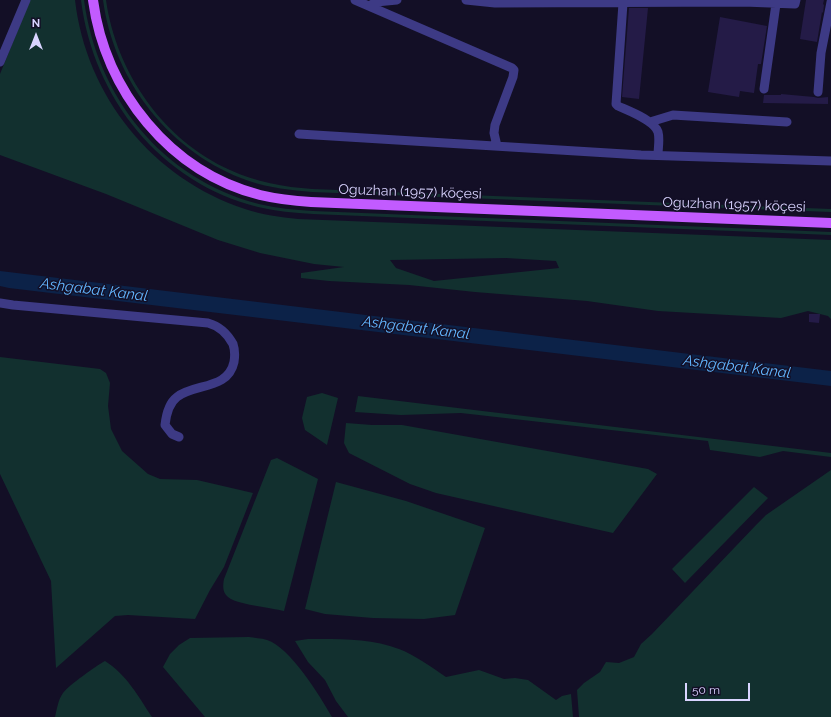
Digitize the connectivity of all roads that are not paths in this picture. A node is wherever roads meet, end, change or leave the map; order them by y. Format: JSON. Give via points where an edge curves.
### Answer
{"nodes":[{"id":1,"x":26,"y":0,"type":"edge"},
{"id":2,"x":93,"y":0,"type":"edge"},
{"id":3,"x":354,"y":0,"type":"edge"},
{"id":4,"x":396,"y":0,"type":"edge"},
{"id":5,"x":466,"y":0,"type":"edge"},
{"id":6,"x":796,"y":0,"type":"edge"},
{"id":7,"x":584,"y":1,"type":"edge"},
{"id":8,"x":744,"y":1,"type":"edge"},
{"id":9,"x":623,"y":2,"type":"junction"},
{"id":10,"x":831,"y":2,"type":"edge"},
{"id":11,"x":776,"y":4,"type":"junction"},
{"id":12,"x":369,"y":6,"type":"junction"},
{"id":13,"x":0,"y":62,"type":"edge"},
{"id":14,"x":764,"y":89,"type":"dead end"},
{"id":15,"x":818,"y":92,"type":"dead end"},
{"id":16,"x":650,"y":122,"type":"junction"},
{"id":17,"x":787,"y":122,"type":"dead end"},
{"id":18,"x":299,"y":134,"type":"dead end"},
{"id":19,"x":497,"y":146,"type":"junction"},
{"id":20,"x":658,"y":155,"type":"junction"},
{"id":21,"x":831,"y":160,"type":"edge"},
{"id":22,"x":831,"y":223,"type":"edge"},
{"id":23,"x":0,"y":303,"type":"edge"},
{"id":24,"x":179,"y":437,"type":"dead end"}],
"edges":[{"from":1,"to":13,"type":"lane"},
{"from":2,"to":22,"type":"main road","name":"Oguzhan (1957) köçesi","via":[[108,59],[126,95],[148,124],[174,150],[199,168],[226,182],[260,194],[320,202]]},
{"from":3,"to":12,"type":"lane"},
{"from":4,"to":12,"type":"lane","via":[[376,2]]},
{"from":5,"to":7,"type":"lane","via":[[495,3]]},
{"from":6,"to":11,"type":"lane","via":[[795,4]]},
{"from":7,"to":9,"type":"lane"},
{"from":8,"to":9,"type":"lane"},
{"from":8,"to":11,"type":"lane"},
{"from":9,"to":16,"type":"lane","via":[[616,104]]},
{"from":10,"to":15,"type":"lane","via":[[821,53]]},
{"from":11,"to":14,"type":"lane"},
{"from":12,"to":19,"type":"lane","via":[[514,70],[495,125]]},
{"from":16,"to":17,"type":"lane","via":[[673,115]]},
{"from":16,"to":20,"type":"lane","via":[[658,134]]},
{"from":18,"to":19,"type":"lane"},
{"from":19,"to":20,"type":"lane"},
{"from":20,"to":21,"type":"lane"},
{"from":23,"to":24,"type":"lane","via":[[208,323],[223,330],[234,346],[234,364],[225,378],[185,392],[172,403],[165,425],[172,434]]}]}
